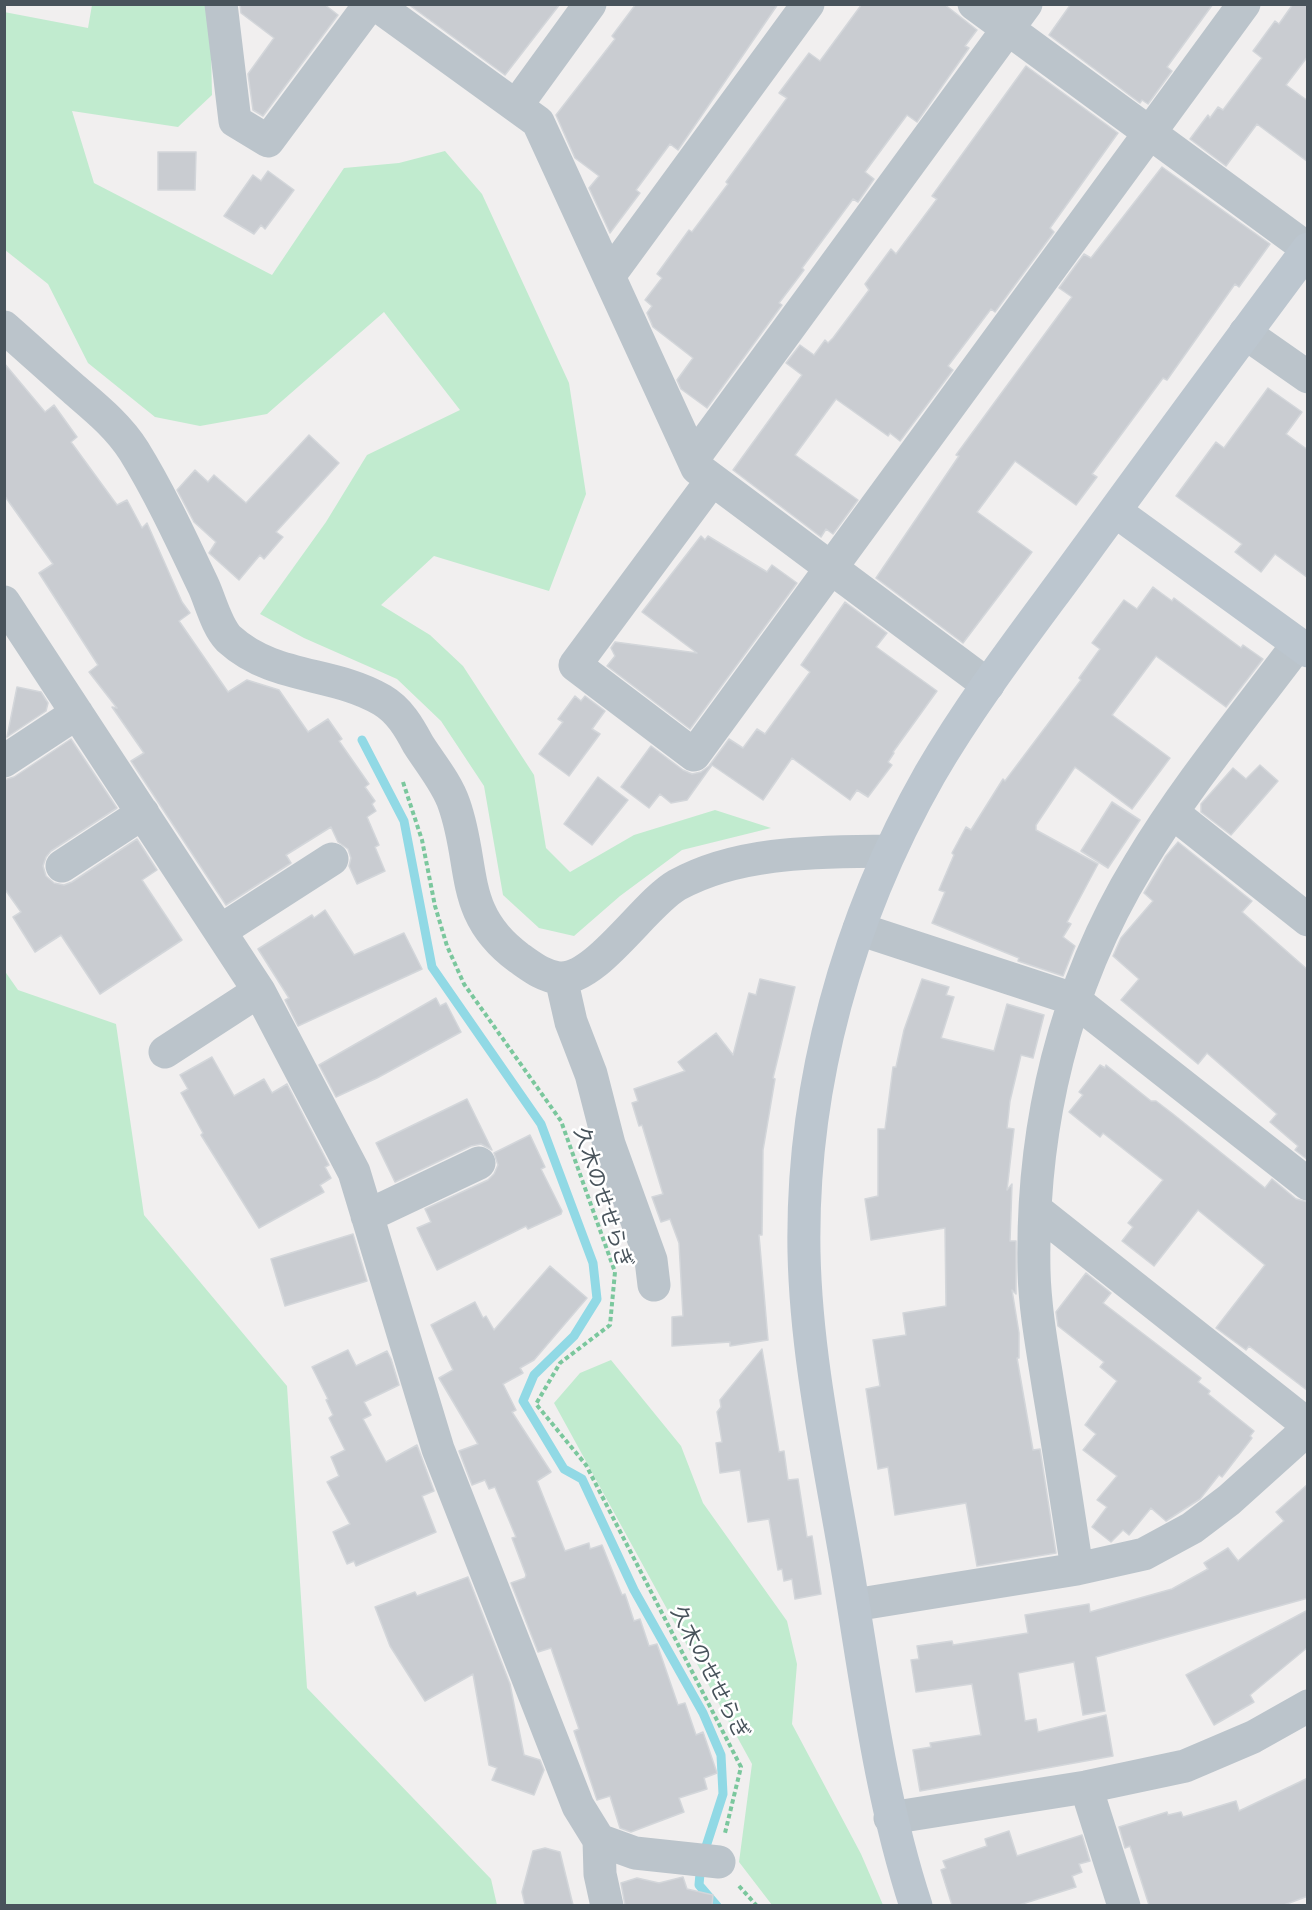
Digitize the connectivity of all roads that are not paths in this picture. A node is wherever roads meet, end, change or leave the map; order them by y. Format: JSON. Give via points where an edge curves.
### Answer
{"nodes":[{"id":1,"x":221,"y":4,"type":"edge"},
{"id":2,"x":370,"y":4,"type":"edge"},
{"id":3,"x":375,"y":4,"type":"edge"},
{"id":4,"x":590,"y":4,"type":"edge"},
{"id":5,"x":808,"y":4,"type":"edge"},
{"id":6,"x":974,"y":4,"type":"edge"},
{"id":7,"x":1244,"y":4,"type":"edge"},
{"id":8,"x":1017,"y":17,"type":"edge"},
{"id":9,"x":516,"y":106,"type":"junction"},
{"id":10,"x":1149,"y":134,"type":"junction"},
{"id":11,"x":1308,"y":249,"type":"edge"},
{"id":12,"x":609,"y":276,"type":"junction"},
{"id":13,"x":4,"y":327,"type":"edge"},
{"id":14,"x":1245,"y":333,"type":"junction"},
{"id":15,"x":1308,"y":377,"type":"edge"},
{"id":16,"x":703,"y":470,"type":"junction"},
{"id":17,"x":1115,"y":511,"type":"junction"},
{"id":18,"x":832,"y":570,"type":"junction"},
{"id":19,"x":4,"y":602,"type":"edge"},
{"id":20,"x":1303,"y":647,"type":"edge"},
{"id":21,"x":988,"y":685,"type":"junction"},
{"id":22,"x":78,"y":713,"type":"junction"},
{"id":23,"x":4,"y":761,"type":"edge"},
{"id":24,"x":143,"y":813,"type":"junction"},
{"id":25,"x":1173,"y":813,"type":"junction"},
{"id":26,"x":890,"y":851,"type":"junction"},
{"id":27,"x":332,"y":859,"type":"dead end"},
{"id":28,"x":62,"y":866,"type":"dead end"},
{"id":29,"x":1308,"y":920,"type":"edge"},
{"id":30,"x":859,"y":929,"type":"junction"},
{"id":31,"x":220,"y":931,"type":"junction"},
{"id":32,"x":561,"y":978,"type":"junction"},
{"id":33,"x":259,"y":991,"type":"junction"},
{"id":34,"x":1073,"y":999,"type":"junction"},
{"id":35,"x":165,"y":1052,"type":"dead end"},
{"id":36,"x":478,"y":1163,"type":"dead end"},
{"id":37,"x":1308,"y":1184,"type":"edge"},
{"id":38,"x":1035,"y":1209,"type":"junction"},
{"id":39,"x":367,"y":1216,"type":"junction"},
{"id":40,"x":654,"y":1285,"type":"dead end"},
{"id":41,"x":1308,"y":1427,"type":"edge"},
{"id":42,"x":1077,"y":1569,"type":"junction"},
{"id":43,"x":854,"y":1605,"type":"junction"},
{"id":44,"x":1308,"y":1706,"type":"edge"},
{"id":45,"x":1086,"y":1787,"type":"junction"},
{"id":46,"x":890,"y":1818,"type":"junction"},
{"id":47,"x":598,"y":1840,"type":"junction"},
{"id":48,"x":708,"y":1861,"type":"road end"},
{"id":49,"x":607,"y":1905,"type":"edge"},
{"id":50,"x":916,"y":1905,"type":"edge"},
{"id":51,"x":1124,"y":1905,"type":"edge"}],
"edges":[{"from":1,"to":2,"type":"street","via":[[235,121],[268,141]]},
{"from":3,"to":9,"type":"street"},
{"from":4,"to":9,"type":"street"},
{"from":5,"to":12,"type":"street"},
{"from":6,"to":8,"type":"street"},
{"from":7,"to":10,"type":"street"},
{"from":8,"to":10,"type":"street"},
{"from":8,"to":16,"type":"street"},
{"from":9,"to":12,"type":"street","via":[[538,122]]},
{"from":10,"to":11,"type":"street"},
{"from":10,"to":18,"type":"street"},
{"from":11,"to":14,"type":"street"},
{"from":12,"to":16,"type":"street"},
{"from":13,"to":32,"type":"street","via":[[112,422],[133,449],[225,635],[250,657],[296,674],[352,687],[383,700],[403,718],[454,803],[473,900],[483,920],[504,946],[539,973]]},
{"from":14,"to":15,"type":"street"},
{"from":14,"to":17,"type":"street"},
{"from":16,"to":18,"type":"street"},
{"from":16,"to":18,"type":"street","via":[[575,665],[693,755]]},
{"from":17,"to":20,"type":"street"},
{"from":17,"to":21,"type":"street"},
{"from":18,"to":21,"type":"street"},
{"from":19,"to":22,"type":"street"},
{"from":20,"to":25,"type":"street"},
{"from":21,"to":26,"type":"street","via":[[931,773]]},
{"from":22,"to":23,"type":"street"},
{"from":22,"to":24,"type":"street"},
{"from":24,"to":28,"type":"street"},
{"from":24,"to":31,"type":"street"},
{"from":25,"to":29,"type":"street"},
{"from":25,"to":34,"type":"street","via":[[1111,913]]},
{"from":26,"to":30,"type":"street"},
{"from":26,"to":32,"type":"street","via":[[813,852],[704,873],[653,903],[593,964],[577,975]]},
{"from":27,"to":31,"type":"street"},
{"from":30,"to":34,"type":"street"},
{"from":30,"to":43,"type":"street","via":[[832,1014],[816,1088],[804,1252],[812,1352]]},
{"from":31,"to":33,"type":"street"},
{"from":32,"to":40,"type":"street","via":[[609,1144],[651,1260]]},
{"from":33,"to":35,"type":"street"},
{"from":33,"to":39,"type":"street","via":[[354,1172]]},
{"from":34,"to":37,"type":"street"},
{"from":34,"to":38,"type":"street","via":[[1040,1135]]},
{"from":36,"to":39,"type":"street"},
{"from":38,"to":41,"type":"street"},
{"from":38,"to":42,"type":"street","via":[[1034,1274],[1041,1340]]},
{"from":39,"to":47,"type":"street","via":[[438,1449],[578,1806]]},
{"from":41,"to":42,"type":"street","via":[[1229,1500],[1192,1528],[1144,1554]]},
{"from":42,"to":43,"type":"street"},
{"from":43,"to":46,"type":"street"},
{"from":44,"to":45,"type":"street","via":[[1253,1737],[1185,1766]]},
{"from":45,"to":46,"type":"street"},
{"from":45,"to":51,"type":"street"},
{"from":46,"to":50,"type":"street"},
{"from":47,"to":48,"type":"street","via":[[635,1853]]},
{"from":47,"to":49,"type":"street"}]}
